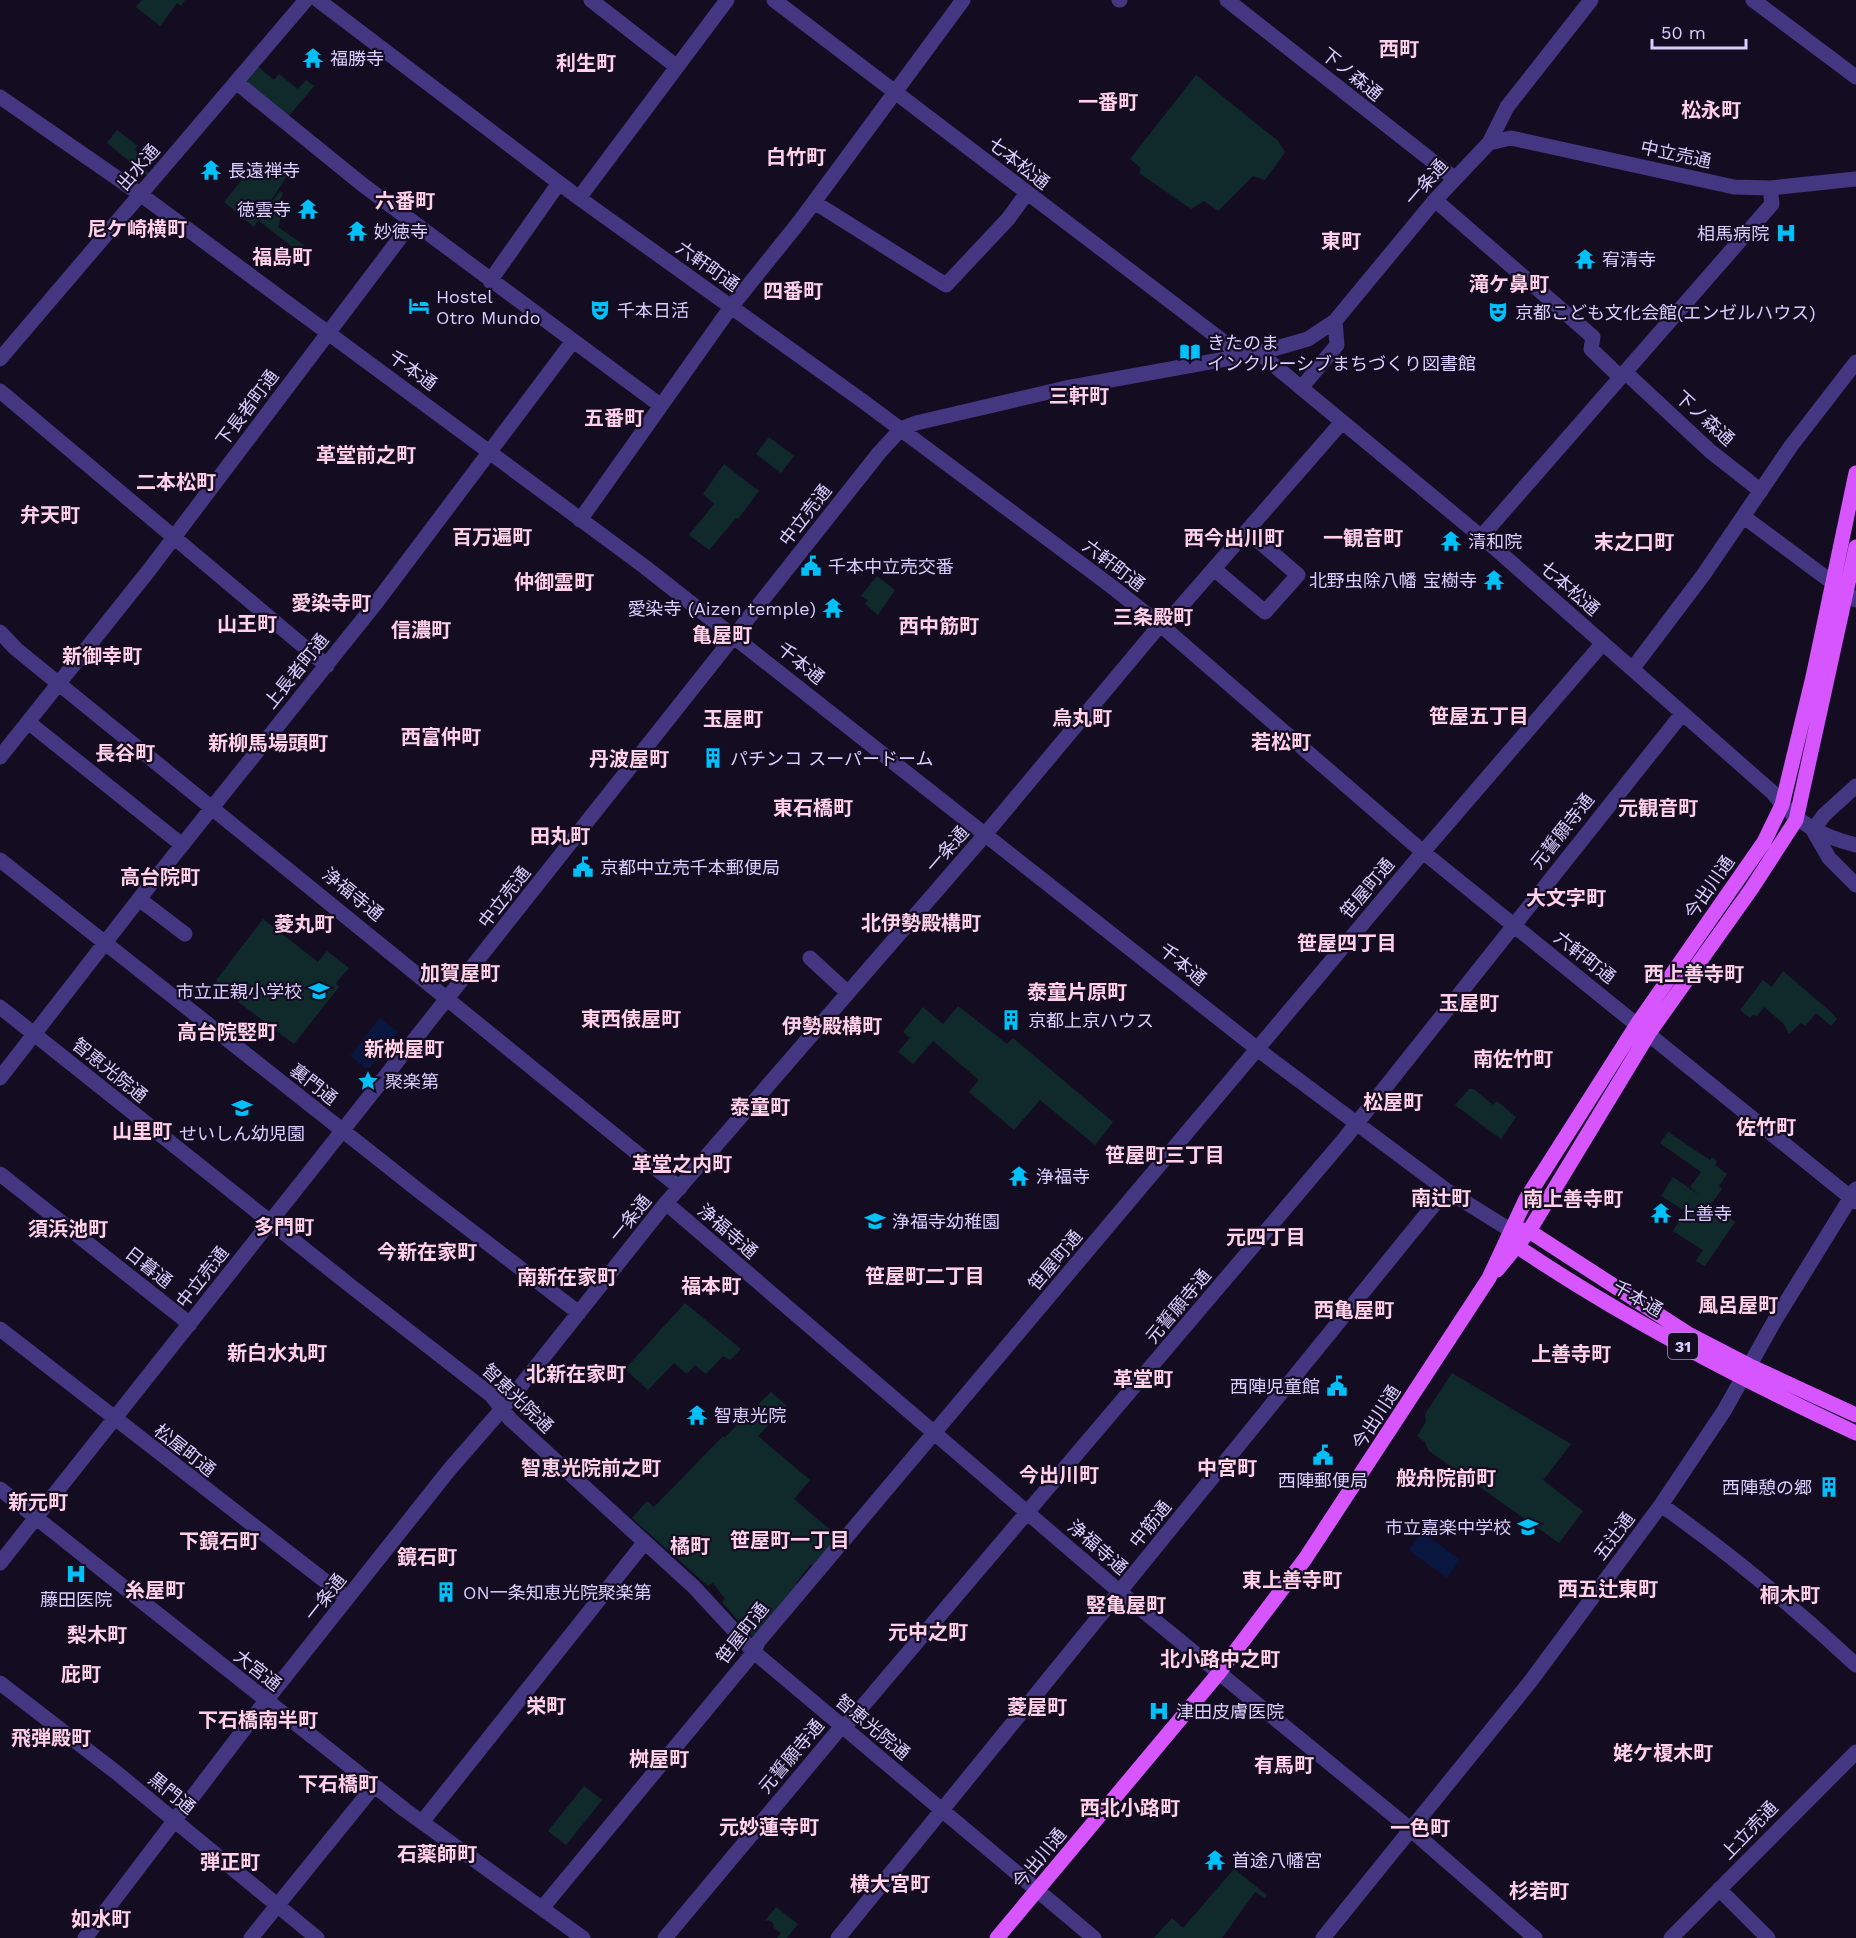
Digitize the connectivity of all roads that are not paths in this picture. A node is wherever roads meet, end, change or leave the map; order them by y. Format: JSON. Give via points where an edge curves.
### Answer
{"nodes":[{"id":1,"x":306,"y":0,"type":"edge"},
{"id":2,"x":318,"y":0,"type":"edge"},
{"id":3,"x":591,"y":0,"type":"edge"},
{"id":4,"x":727,"y":0,"type":"edge"},
{"id":5,"x":774,"y":0,"type":"edge"},
{"id":6,"x":963,"y":0,"type":"edge"},
{"id":7,"x":1227,"y":0,"type":"edge"},
{"id":8,"x":1591,"y":0,"type":"edge"},
{"id":9,"x":1753,"y":0,"type":"edge"},
{"id":10,"x":677,"y":67,"type":"junction"},
{"id":11,"x":1856,"y":77,"type":"edge"},
{"id":12,"x":236,"y":82,"type":"junction"},
{"id":13,"x":894,"y":92,"type":"junction"},
{"id":14,"x":0,"y":97,"type":"edge"},
{"id":15,"x":1489,"y":143,"type":"junction"},
{"id":16,"x":1454,"y":178,"type":"junction"},
{"id":17,"x":1856,"y":179,"type":"edge"},
{"id":18,"x":559,"y":183,"type":"junction"},
{"id":19,"x":1770,"y":188,"type":"junction"},
{"id":20,"x":1027,"y":193,"type":"junction"},
{"id":21,"x":140,"y":194,"type":"junction"},
{"id":22,"x":579,"y":198,"type":"junction"},
{"id":23,"x":1435,"y":200,"type":"junction"},
{"id":24,"x":814,"y":202,"type":"junction"},
{"id":25,"x":412,"y":222,"type":"junction"},
{"id":26,"x":490,"y":281,"type":"junction"},
{"id":27,"x":731,"y":306,"type":"junction"},
{"id":28,"x":1335,"y":321,"type":"junction"},
{"id":29,"x":330,"y":333,"type":"junction"},
{"id":30,"x":573,"y":341,"type":"junction"},
{"id":31,"x":1259,"y":353,"type":"junction"},
{"id":32,"x":1241,"y":355,"type":"junction"},
{"id":33,"x":0,"y":359,"type":"edge"},
{"id":34,"x":1856,"y":362,"type":"edge"},
{"id":35,"x":1622,"y":374,"type":"junction"},
{"id":36,"x":1301,"y":388,"type":"junction"},
{"id":37,"x":0,"y":391,"type":"edge"},
{"id":38,"x":660,"y":405,"type":"junction"},
{"id":39,"x":1342,"y":422,"type":"junction"},
{"id":40,"x":901,"y":429,"type":"junction"},
{"id":41,"x":491,"y":452,"type":"junction"},
{"id":42,"x":1856,"y":473,"type":"edge"},
{"id":43,"x":1761,"y":491,"type":"junction"},
{"id":44,"x":1744,"y":517,"type":"junction"},
{"id":45,"x":580,"y":520,"type":"junction"},
{"id":46,"x":1247,"y":531,"type":"junction"},
{"id":47,"x":174,"y":536,"type":"junction"},
{"id":48,"x":1481,"y":537,"type":"junction"},
{"id":49,"x":1856,"y":547,"type":"edge"},
{"id":50,"x":1214,"y":569,"type":"junction"},
{"id":51,"x":1833,"y":582,"type":"junction"},
{"id":52,"x":1851,"y":596,"type":"edge"},
{"id":53,"x":1161,"y":626,"type":"junction"},
{"id":54,"x":0,"y":632,"type":"edge"},
{"id":55,"x":735,"y":636,"type":"junction"},
{"id":56,"x":1603,"y":643,"type":"junction"},
{"id":57,"x":327,"y":666,"type":"junction"},
{"id":58,"x":1632,"y":668,"type":"junction"},
{"id":59,"x":59,"y":682,"type":"junction"},
{"id":60,"x":1682,"y":714,"type":"junction"},
{"id":61,"x":28,"y":722,"type":"junction"},
{"id":62,"x":0,"y":757,"type":"edge"},
{"id":63,"x":1856,"y":786,"type":"edge"},
{"id":64,"x":1782,"y":805,"type":"junction"},
{"id":65,"x":213,"y":807,"type":"junction"},
{"id":66,"x":1796,"y":820,"type":"junction"},
{"id":67,"x":1813,"y":830,"type":"junction"},
{"id":68,"x":986,"y":834,"type":"junction"},
{"id":69,"x":182,"y":845,"type":"junction"},
{"id":70,"x":1856,"y":845,"type":"edge"},
{"id":71,"x":1423,"y":852,"type":"junction"},
{"id":72,"x":0,"y":860,"type":"edge"},
{"id":73,"x":1856,"y":885,"type":"edge"},
{"id":74,"x":139,"y":899,"type":"junction"},
{"id":75,"x":1513,"y":926,"type":"junction"},
{"id":76,"x":185,"y":934,"type":"dead end"},
{"id":77,"x":105,"y":943,"type":"junction"},
{"id":78,"x":810,"y":958,"type":"dead end"},
{"id":79,"x":847,"y":992,"type":"junction"},
{"id":80,"x":449,"y":998,"type":"junction"},
{"id":81,"x":0,"y":1008,"type":"edge"},
{"id":82,"x":1643,"y":1028,"type":"junction"},
{"id":83,"x":35,"y":1035,"type":"junction"},
{"id":84,"x":1258,"y":1050,"type":"junction"},
{"id":85,"x":0,"y":1078,"type":"edge"},
{"id":86,"x":1356,"y":1125,"type":"junction"},
{"id":87,"x":342,"y":1130,"type":"junction"},
{"id":88,"x":0,"y":1174,"type":"edge"},
{"id":89,"x":680,"y":1188,"type":"junction"},
{"id":90,"x":1446,"y":1190,"type":"junction"},
{"id":91,"x":1854,"y":1196,"type":"edge"},
{"id":92,"x":666,"y":1203,"type":"junction"},
{"id":93,"x":270,"y":1222,"type":"junction"},
{"id":94,"x":1510,"y":1230,"type":"junction"},
{"id":95,"x":1529,"y":1231,"type":"junction"},
{"id":96,"x":1518,"y":1247,"type":"junction"},
{"id":97,"x":1489,"y":1278,"type":"junction"},
{"id":98,"x":579,"y":1313,"type":"junction"},
{"id":99,"x":190,"y":1324,"type":"junction"},
{"id":100,"x":0,"y":1329,"type":"edge"},
{"id":101,"x":1746,"y":1373,"type":"junction"},
{"id":102,"x":503,"y":1408,"type":"junction"},
{"id":103,"x":1856,"y":1415,"type":"edge"},
{"id":104,"x":114,"y":1419,"type":"junction"},
{"id":105,"x":936,"y":1432,"type":"junction"},
{"id":106,"x":1856,"y":1433,"type":"edge"},
{"id":107,"x":0,"y":1489,"type":"edge"},
{"id":108,"x":1661,"y":1505,"type":"junction"},
{"id":109,"x":1028,"y":1513,"type":"junction"},
{"id":110,"x":35,"y":1519,"type":"junction"},
{"id":111,"x":644,"y":1543,"type":"junction"},
{"id":112,"x":0,"y":1563,"type":"edge"},
{"id":113,"x":1120,"y":1592,"type":"junction"},
{"id":114,"x":347,"y":1598,"type":"junction"},
{"id":115,"x":754,"y":1652,"type":"junction"},
{"id":116,"x":1856,"y":1665,"type":"edge"},
{"id":117,"x":1218,"y":1674,"type":"junction"},
{"id":118,"x":0,"y":1683,"type":"edge"},
{"id":119,"x":267,"y":1702,"type":"junction"},
{"id":120,"x":842,"y":1726,"type":"junction"},
{"id":121,"x":1856,"y":1752,"type":"edge"},
{"id":122,"x":374,"y":1786,"type":"junction"},
{"id":123,"x":943,"y":1811,"type":"junction"},
{"id":124,"x":174,"y":1820,"type":"junction"},
{"id":125,"x":422,"y":1822,"type":"junction"},
{"id":126,"x":1409,"y":1828,"type":"junction"},
{"id":127,"x":1719,"y":1889,"type":"junction"},
{"id":128,"x":1037,"y":1891,"type":"junction"},
{"id":129,"x":278,"y":1905,"type":"junction"},
{"id":130,"x":543,"y":1907,"type":"junction"},
{"id":131,"x":85,"y":1938,"type":"edge"},
{"id":132,"x":251,"y":1938,"type":"edge"},
{"id":133,"x":317,"y":1938,"type":"edge"},
{"id":134,"x":583,"y":1938,"type":"edge"},
{"id":135,"x":665,"y":1938,"type":"edge"},
{"id":136,"x":838,"y":1938,"type":"edge"},
{"id":137,"x":997,"y":1938,"type":"edge"},
{"id":138,"x":1094,"y":1938,"type":"edge"},
{"id":139,"x":1323,"y":1938,"type":"edge"},
{"id":140,"x":1535,"y":1938,"type":"edge"},
{"id":141,"x":1671,"y":1938,"type":"edge"},
{"id":142,"x":1768,"y":1938,"type":"edge"}],
"edges":[{"from":1,"to":12,"type":"street","name":"出水通"},
{"from":2,"to":18,"type":"street","name":"六軒町通"},
{"from":3,"to":10,"type":"street"},
{"from":4,"to":10,"type":"street"},
{"from":5,"to":13,"type":"street","name":"七本松通"},
{"from":6,"to":13,"type":"street"},
{"from":7,"to":16,"type":"street","name":"下ノ森通"},
{"from":8,"to":15,"type":"street","name":"一条通","via":[[1507,107]]},
{"from":9,"to":11,"type":"street"},
{"from":10,"to":22,"type":"street"},
{"from":12,"to":21,"type":"street","name":"出水通"},
{"from":12,"to":25,"type":"street"},
{"from":13,"to":20,"type":"street","name":"七本松通"},
{"from":13,"to":24,"type":"street"},
{"from":14,"to":21,"type":"street","name":"千本通"},
{"from":15,"to":16,"type":"street","name":"一条通"},
{"from":15,"to":19,"type":"street","name":"中立売通","via":[[1511,138],[1734,187]]},
{"from":16,"to":23,"type":"street","name":"一条通"},
{"from":17,"to":19,"type":"street","name":"中立売通"},
{"from":18,"to":22,"type":"street","name":"六軒町通"},
{"from":18,"to":26,"type":"street"},
{"from":19,"to":35,"type":"street","via":[[1772,204]]},
{"from":20,"to":24,"type":"street","via":[[946,285]]},
{"from":20,"to":32,"type":"street","name":"七本松通"},
{"from":21,"to":29,"type":"street","name":"千本通"},
{"from":21,"to":33,"type":"street","name":"出水通"},
{"from":22,"to":27,"type":"street","name":"六軒町通"},
{"from":23,"to":28,"type":"street","name":"一条通"},
{"from":23,"to":35,"type":"street","name":"下ノ森通","via":[[1593,337],[1591,350]]},
{"from":24,"to":27,"type":"street"},
{"from":25,"to":26,"type":"street"},
{"from":25,"to":29,"type":"street","name":"下長者町通"},
{"from":26,"to":30,"type":"street"},
{"from":27,"to":38,"type":"street"},
{"from":27,"to":40,"type":"street","name":"六軒町通"},
{"from":28,"to":31,"type":"street","name":"一条通","via":[[1308,339]]},
{"from":28,"to":36,"type":"street","via":[[1337,345]]},
{"from":29,"to":41,"type":"street","name":"千本通"},
{"from":29,"to":47,"type":"street","name":"下長者町通"},
{"from":30,"to":38,"type":"street"},
{"from":30,"to":41,"type":"street","name":"上長者町通"},
{"from":31,"to":32,"type":"street"},
{"from":31,"to":36,"type":"street","name":"七本松通"},
{"from":32,"to":40,"type":"street","via":[[1066,388]]},
{"from":34,"to":43,"type":"street"},
{"from":35,"to":43,"type":"street","name":"下ノ森通"},
{"from":35,"to":48,"type":"street"},
{"from":36,"to":39,"type":"street","name":"七本松通"},
{"from":37,"to":47,"type":"street"},
{"from":38,"to":45,"type":"street"},
{"from":39,"to":46,"type":"street","name":"一条通"},
{"from":39,"to":48,"type":"street","name":"七本松通"},
{"from":40,"to":53,"type":"street","name":"六軒町通"},
{"from":40,"to":55,"type":"street","name":"中立売通"},
{"from":41,"to":45,"type":"street","name":"千本通"},
{"from":41,"to":57,"type":"street","name":"上長者町通"},
{"from":42,"to":51,"type":"main road","name":"今出川通"},
{"from":43,"to":44,"type":"street"},
{"from":44,"to":51,"type":"street"},
{"from":44,"to":58,"type":"street"},
{"from":45,"to":55,"type":"street","name":"千本通"},
{"from":46,"to":50,"type":"street","name":"一条通"},
{"from":46,"to":50,"type":"street","via":[[1298,574],[1265,612]]},
{"from":47,"to":57,"type":"street"},
{"from":47,"to":59,"type":"street","name":"下長者町通"},
{"from":48,"to":56,"type":"street","name":"七本松通"},
{"from":49,"to":52,"type":"main road","name":"今出川通"},
{"from":50,"to":53,"type":"street","name":"一条通"},
{"from":51,"to":52,"type":"street"},
{"from":51,"to":64,"type":"main road","name":"今出川通"},
{"from":52,"to":66,"type":"main road","name":"今出川通"},
{"from":53,"to":68,"type":"street","name":"一条通"},
{"from":53,"to":71,"type":"street","name":"六軒町通"},
{"from":54,"to":59,"type":"street","name":"浄福寺通"},
{"from":55,"to":68,"type":"street","name":"千本通"},
{"from":55,"to":80,"type":"street","name":"中立売通"},
{"from":56,"to":58,"type":"street","name":"七本松通"},
{"from":56,"to":71,"type":"street","name":"笹屋町通"},
{"from":57,"to":65,"type":"street","name":"上長者町通"},
{"from":58,"to":60,"type":"street","name":"七本松通"},
{"from":59,"to":61,"type":"street","name":"下長者町通"},
{"from":59,"to":65,"type":"street","name":"浄福寺通"},
{"from":60,"to":64,"type":"street","name":"七本松通"},
{"from":60,"to":75,"type":"street","name":"元誓願寺通"},
{"from":61,"to":62,"type":"street","name":"下長者町通"},
{"from":61,"to":69,"type":"street"},
{"from":63,"to":67,"type":"street"},
{"from":64,"to":66,"type":"street","name":"七本松通"},
{"from":64,"to":82,"type":"main road","name":"今出川通","via":[[1764,842]]},
{"from":65,"to":69,"type":"street","name":"上長者町通"},
{"from":65,"to":80,"type":"street","name":"浄福寺通"},
{"from":66,"to":67,"type":"street","name":"七本松通"},
{"from":66,"to":82,"type":"main road","name":"今出川通","via":[[1752,888]]},
{"from":67,"to":70,"type":"street","name":"七本松通"},
{"from":67,"to":73,"type":"street","via":[[1829,858]]},
{"from":68,"to":79,"type":"street","name":"一条通"},
{"from":68,"to":84,"type":"street","name":"千本通"},
{"from":69,"to":74,"type":"street","name":"上長者町通"},
{"from":71,"to":75,"type":"street","name":"六軒町通"},
{"from":71,"to":84,"type":"street","name":"笹屋町通"},
{"from":72,"to":77,"type":"street","name":"裏門通"},
{"from":74,"to":76,"type":"street"},
{"from":74,"to":77,"type":"street","name":"上長者町通"},
{"from":75,"to":82,"type":"street","name":"六軒町通"},
{"from":75,"to":86,"type":"street","name":"元誓願寺通"},
{"from":77,"to":83,"type":"street","name":"上長者町通"},
{"from":77,"to":87,"type":"street","name":"裏門通"},
{"from":78,"to":79,"type":"street"},
{"from":79,"to":89,"type":"street","name":"一条通"},
{"from":80,"to":87,"type":"street","name":"中立売通"},
{"from":80,"to":89,"type":"street","name":"浄福寺通"},
{"from":81,"to":83,"type":"street","name":"智恵光院通"},
{"from":82,"to":91,"type":"street","name":"六軒町通"},
{"from":82,"to":94,"type":"main road","name":"今出川通","via":[[1526,1199]]},
{"from":82,"to":95,"type":"main road","name":"今出川通"},
{"from":83,"to":85,"type":"street","name":"上長者町通"},
{"from":83,"to":93,"type":"street","name":"智恵光院通"},
{"from":84,"to":86,"type":"street","name":"千本通"},
{"from":84,"to":105,"type":"street","name":"笹屋町通"},
{"from":86,"to":90,"type":"street","name":"千本通"},
{"from":86,"to":109,"type":"street","name":"元誓願寺通"},
{"from":87,"to":93,"type":"street","name":"中立売通"},
{"from":87,"to":98,"type":"street","name":"裏門通"},
{"from":88,"to":99,"type":"street","name":"日暮通"},
{"from":89,"to":92,"type":"street","name":"一条通"},
{"from":90,"to":94,"type":"street","name":"千本通"},
{"from":90,"to":113,"type":"street","name":"中筋通"},
{"from":91,"to":101,"type":"street","name":"五辻通"},
{"from":92,"to":98,"type":"street","name":"一条通"},
{"from":92,"to":105,"type":"street","name":"浄福寺通"},
{"from":93,"to":99,"type":"street","name":"中立売通"},
{"from":93,"to":102,"type":"street","name":"智恵光院通"},
{"from":94,"to":95,"type":"main road","name":"千本通"},
{"from":94,"to":96,"type":"main road"},
{"from":94,"to":97,"type":"main road","name":"今出川通"},
{"from":95,"to":96,"type":"main road","name":"今出川通"},
{"from":95,"to":101,"type":"main road","name":"千本通","number":"31"},
{"from":96,"to":97,"type":"main road","name":"今出川通"},
{"from":96,"to":101,"type":"main road","name":"千本通","number":"31","via":[[1622,1312]]},
{"from":97,"to":117,"type":"main road","name":"今出川通","via":[[1305,1559]]},
{"from":98,"to":102,"type":"street","name":"一条通"},
{"from":99,"to":104,"type":"street","name":"中立売通"},
{"from":100,"to":104,"type":"street","name":"松屋町通"},
{"from":101,"to":103,"type":"main road","name":"千本通","number":"31"},
{"from":101,"to":106,"type":"main road","name":"千本通","number":"31"},
{"from":101,"to":108,"type":"street","name":"五辻通"},
{"from":102,"to":111,"type":"street","name":"智恵光院通","via":[[510,1419]]},
{"from":102,"to":114,"type":"street","name":"一条通"},
{"from":104,"to":110,"type":"street","name":"中立売通"},
{"from":104,"to":114,"type":"street","name":"松屋町通"},
{"from":105,"to":109,"type":"street","name":"浄福寺通"},
{"from":105,"to":115,"type":"street","name":"笹屋町通","via":[[758,1642]]},
{"from":107,"to":110,"type":"street","name":"大宮通"},
{"from":108,"to":116,"type":"street","via":[[1786,1599]]},
{"from":108,"to":126,"type":"street","name":"五辻通","via":[[1530,1682]]},
{"from":109,"to":113,"type":"street","name":"浄福寺通"},
{"from":109,"to":120,"type":"street","name":"元誓願寺通"},
{"from":110,"to":112,"type":"street","name":"中立売通"},
{"from":110,"to":119,"type":"street","name":"大宮通"},
{"from":111,"to":115,"type":"street","name":"智恵光院通","via":[[694,1587]]},
{"from":111,"to":125,"type":"street"},
{"from":113,"to":117,"type":"street","name":"浄福寺通"},
{"from":113,"to":123,"type":"street","name":"中筋通"},
{"from":114,"to":119,"type":"street","name":"一条通"},
{"from":115,"to":120,"type":"street","name":"智恵光院通"},
{"from":115,"to":130,"type":"street","name":"笹屋町通"},
{"from":117,"to":126,"type":"street","name":"浄福寺通"},
{"from":117,"to":128,"type":"main road","name":"今出川通"},
{"from":118,"to":124,"type":"street","name":"黒門通"},
{"from":119,"to":122,"type":"street","name":"大宮通"},
{"from":119,"to":124,"type":"street","name":"一条通"},
{"from":120,"to":123,"type":"street","name":"智恵光院通"},
{"from":120,"to":135,"type":"street","name":"元誓願寺通"},
{"from":121,"to":127,"type":"street","name":"上立売通"},
{"from":122,"to":125,"type":"street","name":"大宮通"},
{"from":122,"to":129,"type":"street"},
{"from":123,"to":128,"type":"street","name":"智恵光院通"},
{"from":123,"to":136,"type":"street","name":"中筋通"},
{"from":124,"to":129,"type":"street","name":"黒門通"},
{"from":124,"to":131,"type":"street","name":"一条通"},
{"from":125,"to":130,"type":"street","name":"大宮通"},
{"from":126,"to":139,"type":"street","name":"五辻通"},
{"from":126,"to":140,"type":"street","name":"浄福寺通"},
{"from":127,"to":141,"type":"street","name":"上立売通"},
{"from":127,"to":142,"type":"street"},
{"from":128,"to":137,"type":"main road","name":"今出川通"},
{"from":128,"to":138,"type":"street","name":"智恵光院通"},
{"from":129,"to":132,"type":"street"},
{"from":129,"to":133,"type":"street","name":"黒門通"},
{"from":130,"to":134,"type":"street","name":"大宮通"}]}
